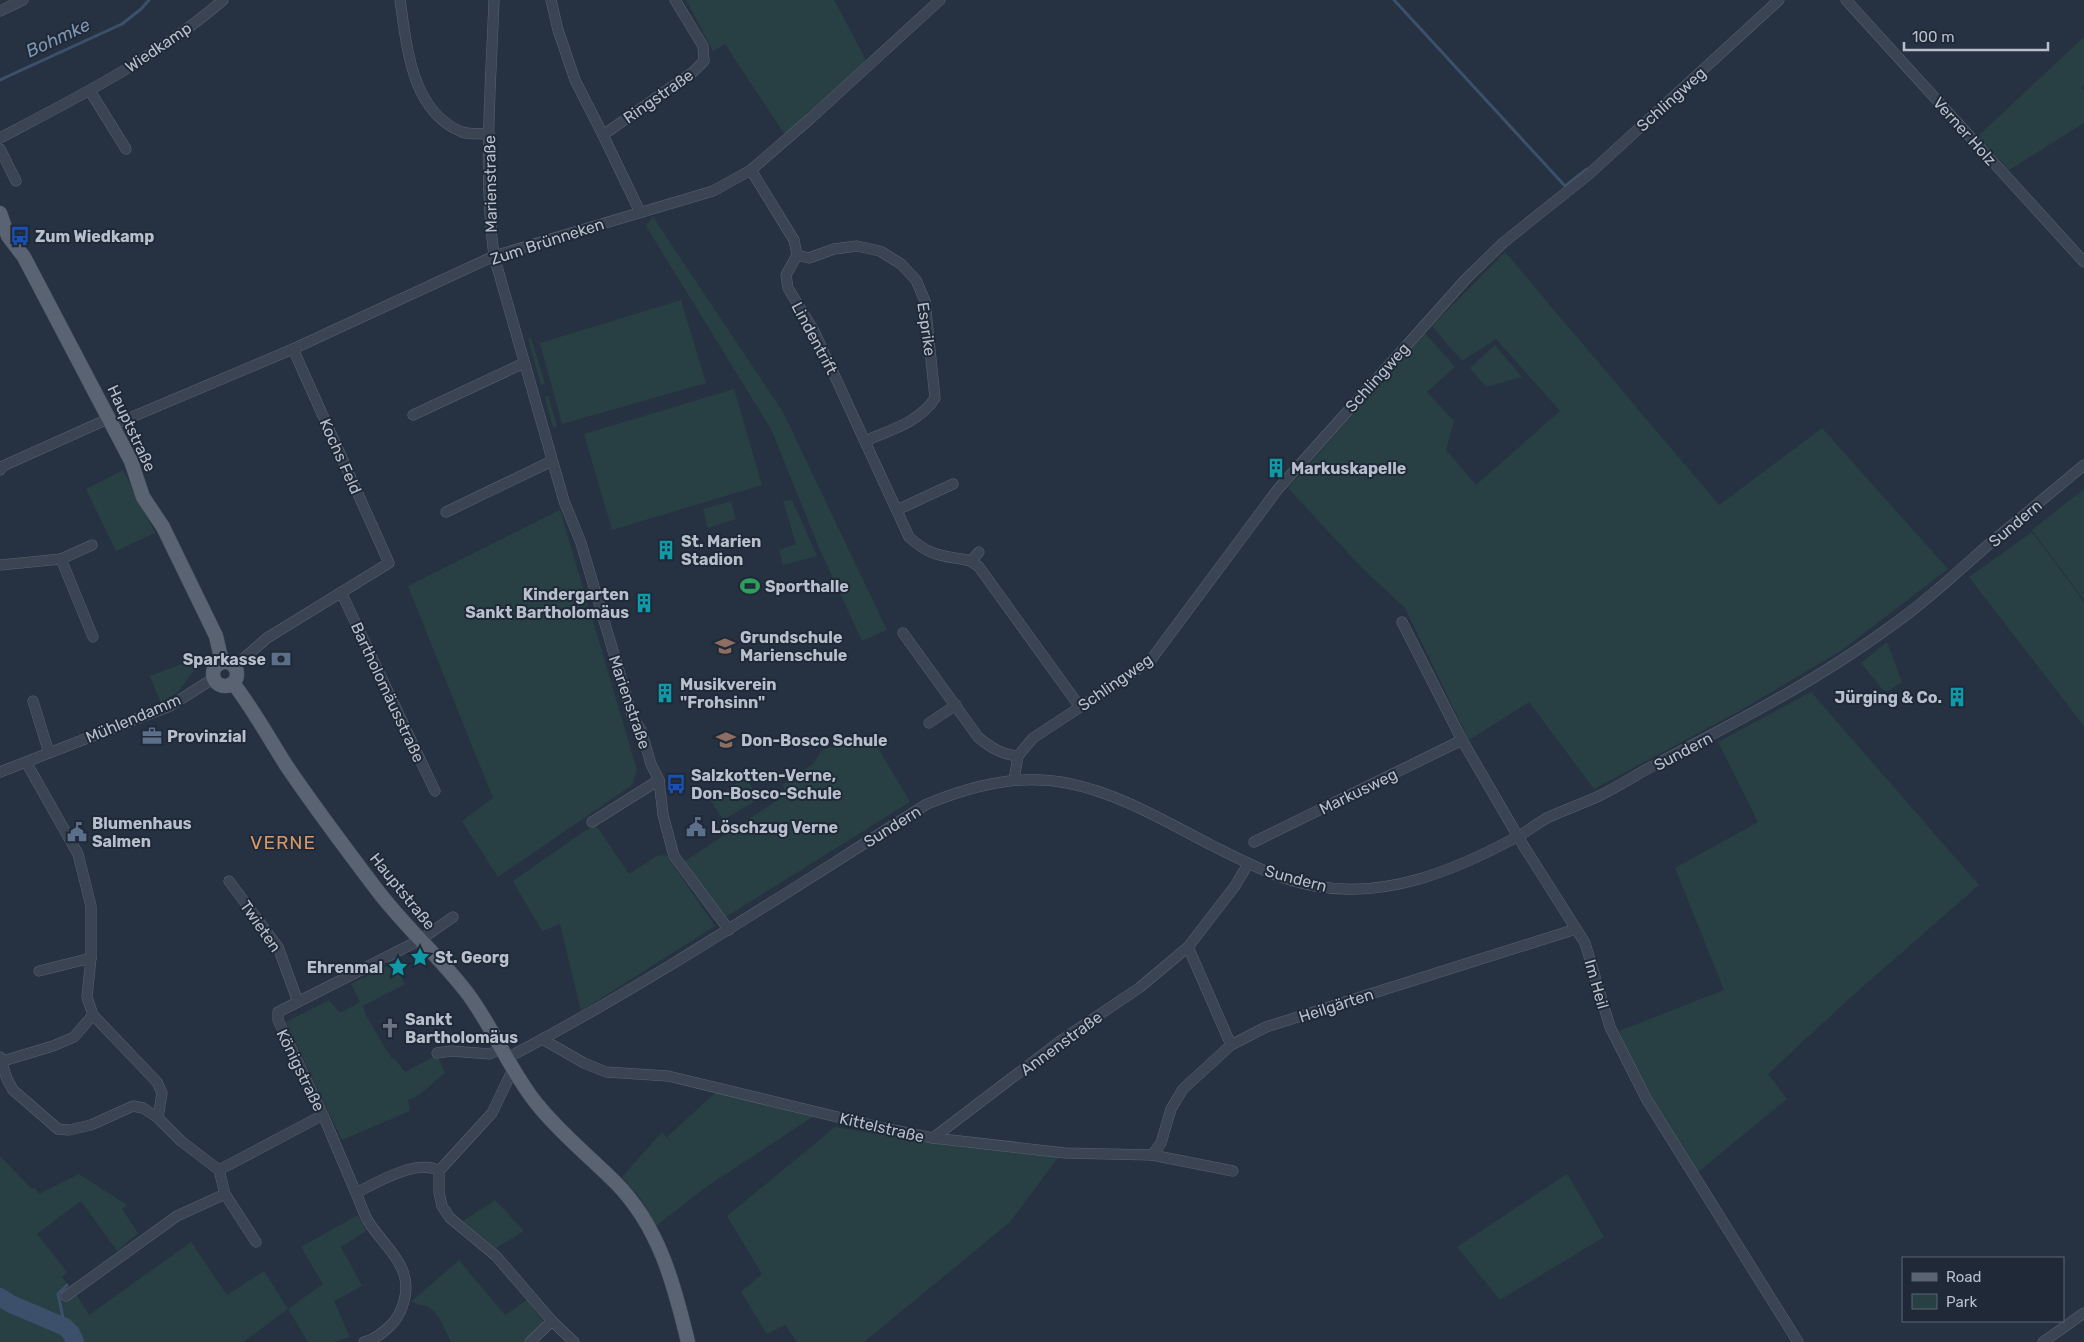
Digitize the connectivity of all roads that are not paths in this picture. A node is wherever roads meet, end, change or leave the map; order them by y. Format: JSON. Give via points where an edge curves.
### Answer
{"nodes":[{"id":1,"x":23,"y":0,"type":"edge"},
{"id":2,"x":223,"y":0,"type":"edge"},
{"id":3,"x":400,"y":0,"type":"edge"},
{"id":4,"x":494,"y":0,"type":"edge"},
{"id":5,"x":551,"y":0,"type":"edge"},
{"id":6,"x":675,"y":0,"type":"edge"},
{"id":7,"x":940,"y":0,"type":"edge"},
{"id":8,"x":1779,"y":0,"type":"edge"},
{"id":9,"x":1846,"y":0,"type":"edge"},
{"id":10,"x":1,"y":9,"type":"edge"},
{"id":11,"x":90,"y":90,"type":"junction"},
{"id":12,"x":489,"y":134,"type":"junction"},
{"id":13,"x":603,"y":135,"type":"junction"},
{"id":14,"x":0,"y":138,"type":"edge"},
{"id":15,"x":0,"y":149,"type":"edge"},
{"id":16,"x":126,"y":149,"type":"dead end"},
{"id":17,"x":751,"y":170,"type":"junction"},
{"id":18,"x":16,"y":181,"type":"dead end"},
{"id":19,"x":640,"y":212,"type":"junction"},
{"id":20,"x":0,"y":213,"type":"edge"},
{"id":21,"x":797,"y":254,"type":"junction"},
{"id":22,"x":494,"y":256,"type":"junction"},
{"id":23,"x":2084,"y":262,"type":"edge"},
{"id":24,"x":293,"y":349,"type":"junction"},
{"id":25,"x":524,"y":363,"type":"junction"},
{"id":26,"x":413,"y":415,"type":"dead end"},
{"id":27,"x":112,"y":422,"type":"junction"},
{"id":28,"x":865,"y":441,"type":"junction"},
{"id":29,"x":552,"y":461,"type":"junction"},
{"id":30,"x":2084,"y":465,"type":"edge"},
{"id":31,"x":0,"y":470,"type":"edge"},
{"id":32,"x":954,"y":484,"type":"dead end"},
{"id":33,"x":897,"y":510,"type":"junction"},
{"id":34,"x":446,"y":512,"type":"dead end"},
{"id":35,"x":92,"y":545,"type":"dead end"},
{"id":36,"x":979,"y":552,"type":"dead end"},
{"id":37,"x":60,"y":559,"type":"junction"},
{"id":38,"x":971,"y":561,"type":"junction"},
{"id":39,"x":0,"y":565,"type":"edge"},
{"id":40,"x":341,"y":592,"type":"junction"},
{"id":41,"x":1402,"y":622,"type":"dead end"},
{"id":42,"x":903,"y":633,"type":"dead end"},
{"id":43,"x":93,"y":637,"type":"dead end"},
{"id":44,"x":229,"y":664,"type":"junction"},
{"id":45,"x":214,"y":678,"type":"junction"},
{"id":46,"x":233,"y":684,"type":"junction"},
{"id":47,"x":33,"y":701,"type":"dead end"},
{"id":48,"x":956,"y":706,"type":"junction"},
{"id":49,"x":1080,"y":707,"type":"junction"},
{"id":50,"x":929,"y":723,"type":"dead end"},
{"id":51,"x":1462,"y":740,"type":"junction"},
{"id":52,"x":49,"y":753,"type":"junction"},
{"id":53,"x":1018,"y":756,"type":"junction"},
{"id":54,"x":26,"y":762,"type":"junction"},
{"id":55,"x":0,"y":772,"type":"edge"},
{"id":56,"x":659,"y":780,"type":"junction"},
{"id":57,"x":1014,"y":780,"type":"junction"},
{"id":58,"x":435,"y":791,"type":"dead end"},
{"id":59,"x":592,"y":822,"type":"dead end"},
{"id":60,"x":1518,"y":837,"type":"junction"},
{"id":61,"x":1254,"y":842,"type":"dead end"},
{"id":62,"x":1248,"y":864,"type":"junction"},
{"id":63,"x":229,"y":881,"type":"dead end"},
{"id":64,"x":453,"y":917,"type":"dead end"},
{"id":65,"x":1576,"y":929,"type":"junction"},
{"id":66,"x":729,"y":930,"type":"junction"},
{"id":67,"x":420,"y":940,"type":"junction"},
{"id":68,"x":1188,"y":947,"type":"junction"},
{"id":69,"x":92,"y":958,"type":"junction"},
{"id":70,"x":39,"y":971,"type":"dead end"},
{"id":71,"x":298,"y":1002,"type":"junction"},
{"id":72,"x":93,"y":1015,"type":"junction"},
{"id":73,"x":542,"y":1039,"type":"junction"},
{"id":74,"x":1231,"y":1045,"type":"junction"},
{"id":75,"x":437,"y":1053,"type":"dead end"},
{"id":76,"x":507,"y":1058,"type":"junction"},
{"id":77,"x":1,"y":1059,"type":"edge"},
{"id":78,"x":323,"y":1115,"type":"junction"},
{"id":79,"x":158,"y":1118,"type":"junction"},
{"id":80,"x":933,"y":1138,"type":"junction"},
{"id":81,"x":1152,"y":1155,"type":"junction"},
{"id":82,"x":219,"y":1170,"type":"junction"},
{"id":83,"x":438,"y":1170,"type":"junction"},
{"id":84,"x":1233,"y":1171,"type":"dead end"},
{"id":85,"x":356,"y":1192,"type":"junction"},
{"id":86,"x":224,"y":1194,"type":"junction"},
{"id":87,"x":256,"y":1242,"type":"dead end"},
{"id":88,"x":66,"y":1296,"type":"dead end"},
{"id":89,"x":2084,"y":1312,"type":"edge"},
{"id":90,"x":552,"y":1321,"type":"junction"},
{"id":91,"x":368,"y":1342,"type":"edge"},
{"id":92,"x":530,"y":1342,"type":"edge"},
{"id":93,"x":574,"y":1342,"type":"edge"},
{"id":94,"x":688,"y":1342,"type":"edge"},
{"id":95,"x":1798,"y":1342,"type":"edge"},
{"id":96,"x":2043,"y":1342,"type":"edge"}],
"edges":[{"from":1,"to":10,"type":"street"},
{"from":2,"to":11,"type":"street","name":"Wiedkamp","via":[[161,48]]},
{"from":3,"to":12,"type":"street","via":[[409,59],[420,91],[439,119],[464,132]]},
{"from":4,"to":12,"type":"street","name":"Marienstraße"},
{"from":5,"to":13,"type":"street","via":[[575,80]]},
{"from":6,"to":13,"type":"street","name":"Ringstraße","via":[[703,46],[704,61]]},
{"from":7,"to":17,"type":"street","name":"Zum Brünneken"},
{"from":8,"to":49,"type":"street","name":"Schlingweg","via":[[1588,175],[1504,242],[1466,278],[1278,489],[1150,661]]},
{"from":9,"to":23,"type":"street","name":"Verner Holz"},
{"from":11,"to":14,"type":"street","name":"Wiedkamp"},
{"from":11,"to":16,"type":"street"},
{"from":12,"to":22,"type":"street","name":"Marienstraße","via":[[489,220]]},
{"from":13,"to":19,"type":"street"},
{"from":15,"to":18,"type":"street"},
{"from":17,"to":19,"type":"street","name":"Zum Brünneken","via":[[713,191]]},
{"from":17,"to":21,"type":"street","via":[[794,240]]},
{"from":19,"to":22,"type":"street","name":"Zum Brünneken"},
{"from":20,"to":27,"type":"main road","name":"Hauptstraße","via":[[8,236],[24,258]]},
{"from":21,"to":28,"type":"street","name":"Lindentrift","via":[[786,275],[788,288],[814,331]]},
{"from":21,"to":28,"type":"street","name":"Esprike","via":[[809,258],[834,249],[857,246],[880,251],[901,264],[916,280],[925,301],[934,398],[920,416]]},
{"from":22,"to":24,"type":"street","name":"Zum Brünneken"},
{"from":22,"to":25,"type":"street","name":"Marienstraße"},
{"from":24,"to":27,"type":"street","name":"Zum Brünneken"},
{"from":24,"to":40,"type":"street","name":"Kochs Feld","via":[[389,563]]},
{"from":25,"to":26,"type":"street"},
{"from":25,"to":29,"type":"street","name":"Marienstraße"},
{"from":27,"to":31,"type":"street","name":"Zum Brünneken"},
{"from":27,"to":44,"type":"main road","name":"Hauptstraße","via":[[131,461],[143,497],[163,527]]},
{"from":28,"to":33,"type":"street","name":"Lindentrift"},
{"from":29,"to":34,"type":"street"},
{"from":29,"to":56,"type":"street","name":"Marienstraße","via":[[581,543],[633,718],[641,730]]},
{"from":30,"to":60,"type":"street","name":"Sundern","via":[[1919,606],[1851,654],[1749,716],[1598,796],[1545,819]]},
{"from":32,"to":33,"type":"street"},
{"from":33,"to":38,"type":"street","name":"Lindentrift","via":[[909,537],[923,549],[939,556]]},
{"from":35,"to":37,"type":"street"},
{"from":36,"to":38,"type":"street"},
{"from":37,"to":39,"type":"street"},
{"from":37,"to":43,"type":"street"},
{"from":38,"to":49,"type":"street"},
{"from":40,"to":44,"type":"street"},
{"from":40,"to":58,"type":"street","name":"Bartholomäusstraße"},
{"from":41,"to":51,"type":"street","name":"Im Heil"},
{"from":42,"to":48,"type":"street"},
{"from":44,"to":45,"type":"main road","via":[[214,668]]},
{"from":44,"to":46,"type":"main road","via":[[237,676]]},
{"from":45,"to":46,"type":"main road","via":[[222,686]]},
{"from":45,"to":52,"type":"street","name":"Mühlendamm","via":[[170,706]]},
{"from":46,"to":67,"type":"main road","name":"Hauptstraße","via":[[287,766],[378,892]]},
{"from":47,"to":52,"type":"street"},
{"from":48,"to":50,"type":"street"},
{"from":48,"to":53,"type":"street","via":[[978,737],[991,748],[1002,754]]},
{"from":49,"to":53,"type":"street","name":"Schlingweg","via":[[1032,738]]},
{"from":51,"to":60,"type":"street","name":"Im Heil"},
{"from":51,"to":61,"type":"street","name":"Markusweg"},
{"from":52,"to":54,"type":"street","name":"Mühlendamm"},
{"from":53,"to":57,"type":"street"},
{"from":54,"to":55,"type":"street","name":"Mühlendamm"},
{"from":54,"to":69,"type":"street","via":[[78,854],[91,906]]},
{"from":56,"to":59,"type":"street"},
{"from":56,"to":66,"type":"street","name":"Marienstraße","via":[[663,814],[674,856]]},
{"from":57,"to":62,"type":"street","name":"Sundern","via":[[1038,778],[1094,789],[1135,806]]},
{"from":57,"to":66,"type":"street","name":"Sundern","via":[[960,791],[926,804]]},
{"from":60,"to":62,"type":"street","name":"Sundern","via":[[1453,868],[1420,880],[1385,887],[1342,889],[1316,886],[1291,881]]},
{"from":60,"to":65,"type":"street","name":"Im Heil"},
{"from":62,"to":68,"type":"street","name":"Annenstraße"},
{"from":63,"to":71,"type":"street","name":"Twieten","via":[[278,947]]},
{"from":64,"to":67,"type":"street","name":"Königstraße"},
{"from":65,"to":74,"type":"street","name":"Heilgärten","via":[[1266,1027]]},
{"from":65,"to":95,"type":"street","name":"Im Heil","via":[[1585,943],[1610,1027],[1627,1063]]},
{"from":66,"to":73,"type":"street","name":"Sundern"},
{"from":67,"to":71,"type":"street","name":"Königstraße"},
{"from":67,"to":76,"type":"main road","name":"Hauptstraße","via":[[468,995]]},
{"from":68,"to":74,"type":"street"},
{"from":68,"to":80,"type":"street","name":"Annenstraße","via":[[1139,988],[1063,1039]]},
{"from":69,"to":70,"type":"street"},
{"from":69,"to":72,"type":"street","via":[[87,997]]},
{"from":71,"to":78,"type":"street","name":"Königstraße","via":[[278,1012],[278,1020]]},
{"from":72,"to":77,"type":"street","via":[[74,1037],[53,1046]]},
{"from":72,"to":79,"type":"street","via":[[157,1082],[162,1093]]},
{"from":73,"to":76,"type":"street","name":"Sundern"},
{"from":73,"to":80,"type":"street","name":"Kittelstraße","via":[[606,1072],[668,1076]]},
{"from":74,"to":81,"type":"street","name":"Heilgärten","via":[[1183,1089]]},
{"from":75,"to":76,"type":"street","name":"Sundern","via":[[451,1051]]},
{"from":76,"to":83,"type":"street","via":[[492,1113]]},
{"from":76,"to":94,"type":"main road","name":"Hauptstraße","via":[[537,1104],[616,1182],[641,1215],[666,1261]]},
{"from":77,"to":79,"type":"street","via":[[13,1090],[58,1129],[91,1125],[133,1106],[143,1108]]},
{"from":78,"to":82,"type":"street"},
{"from":78,"to":85,"type":"street","name":"Königstraße"},
{"from":79,"to":82,"type":"street","via":[[181,1141]]},
{"from":80,"to":81,"type":"street","name":"Kittelstraße","via":[[1065,1153]]},
{"from":81,"to":84,"type":"street","name":"Kittelstraße"},
{"from":82,"to":86,"type":"street"},
{"from":83,"to":85,"type":"street","via":[[420,1167],[406,1170]]},
{"from":83,"to":90,"type":"street","via":[[442,1206],[450,1218],[496,1256]]},
{"from":85,"to":91,"type":"street","name":"Königstraße","via":[[368,1221],[396,1257],[405,1275],[406,1293],[400,1314]]},
{"from":86,"to":87,"type":"street"},
{"from":86,"to":88,"type":"street","via":[[177,1216]]},
{"from":89,"to":96,"type":"street"},
{"from":90,"to":92,"type":"street"},
{"from":90,"to":93,"type":"street"}]}
